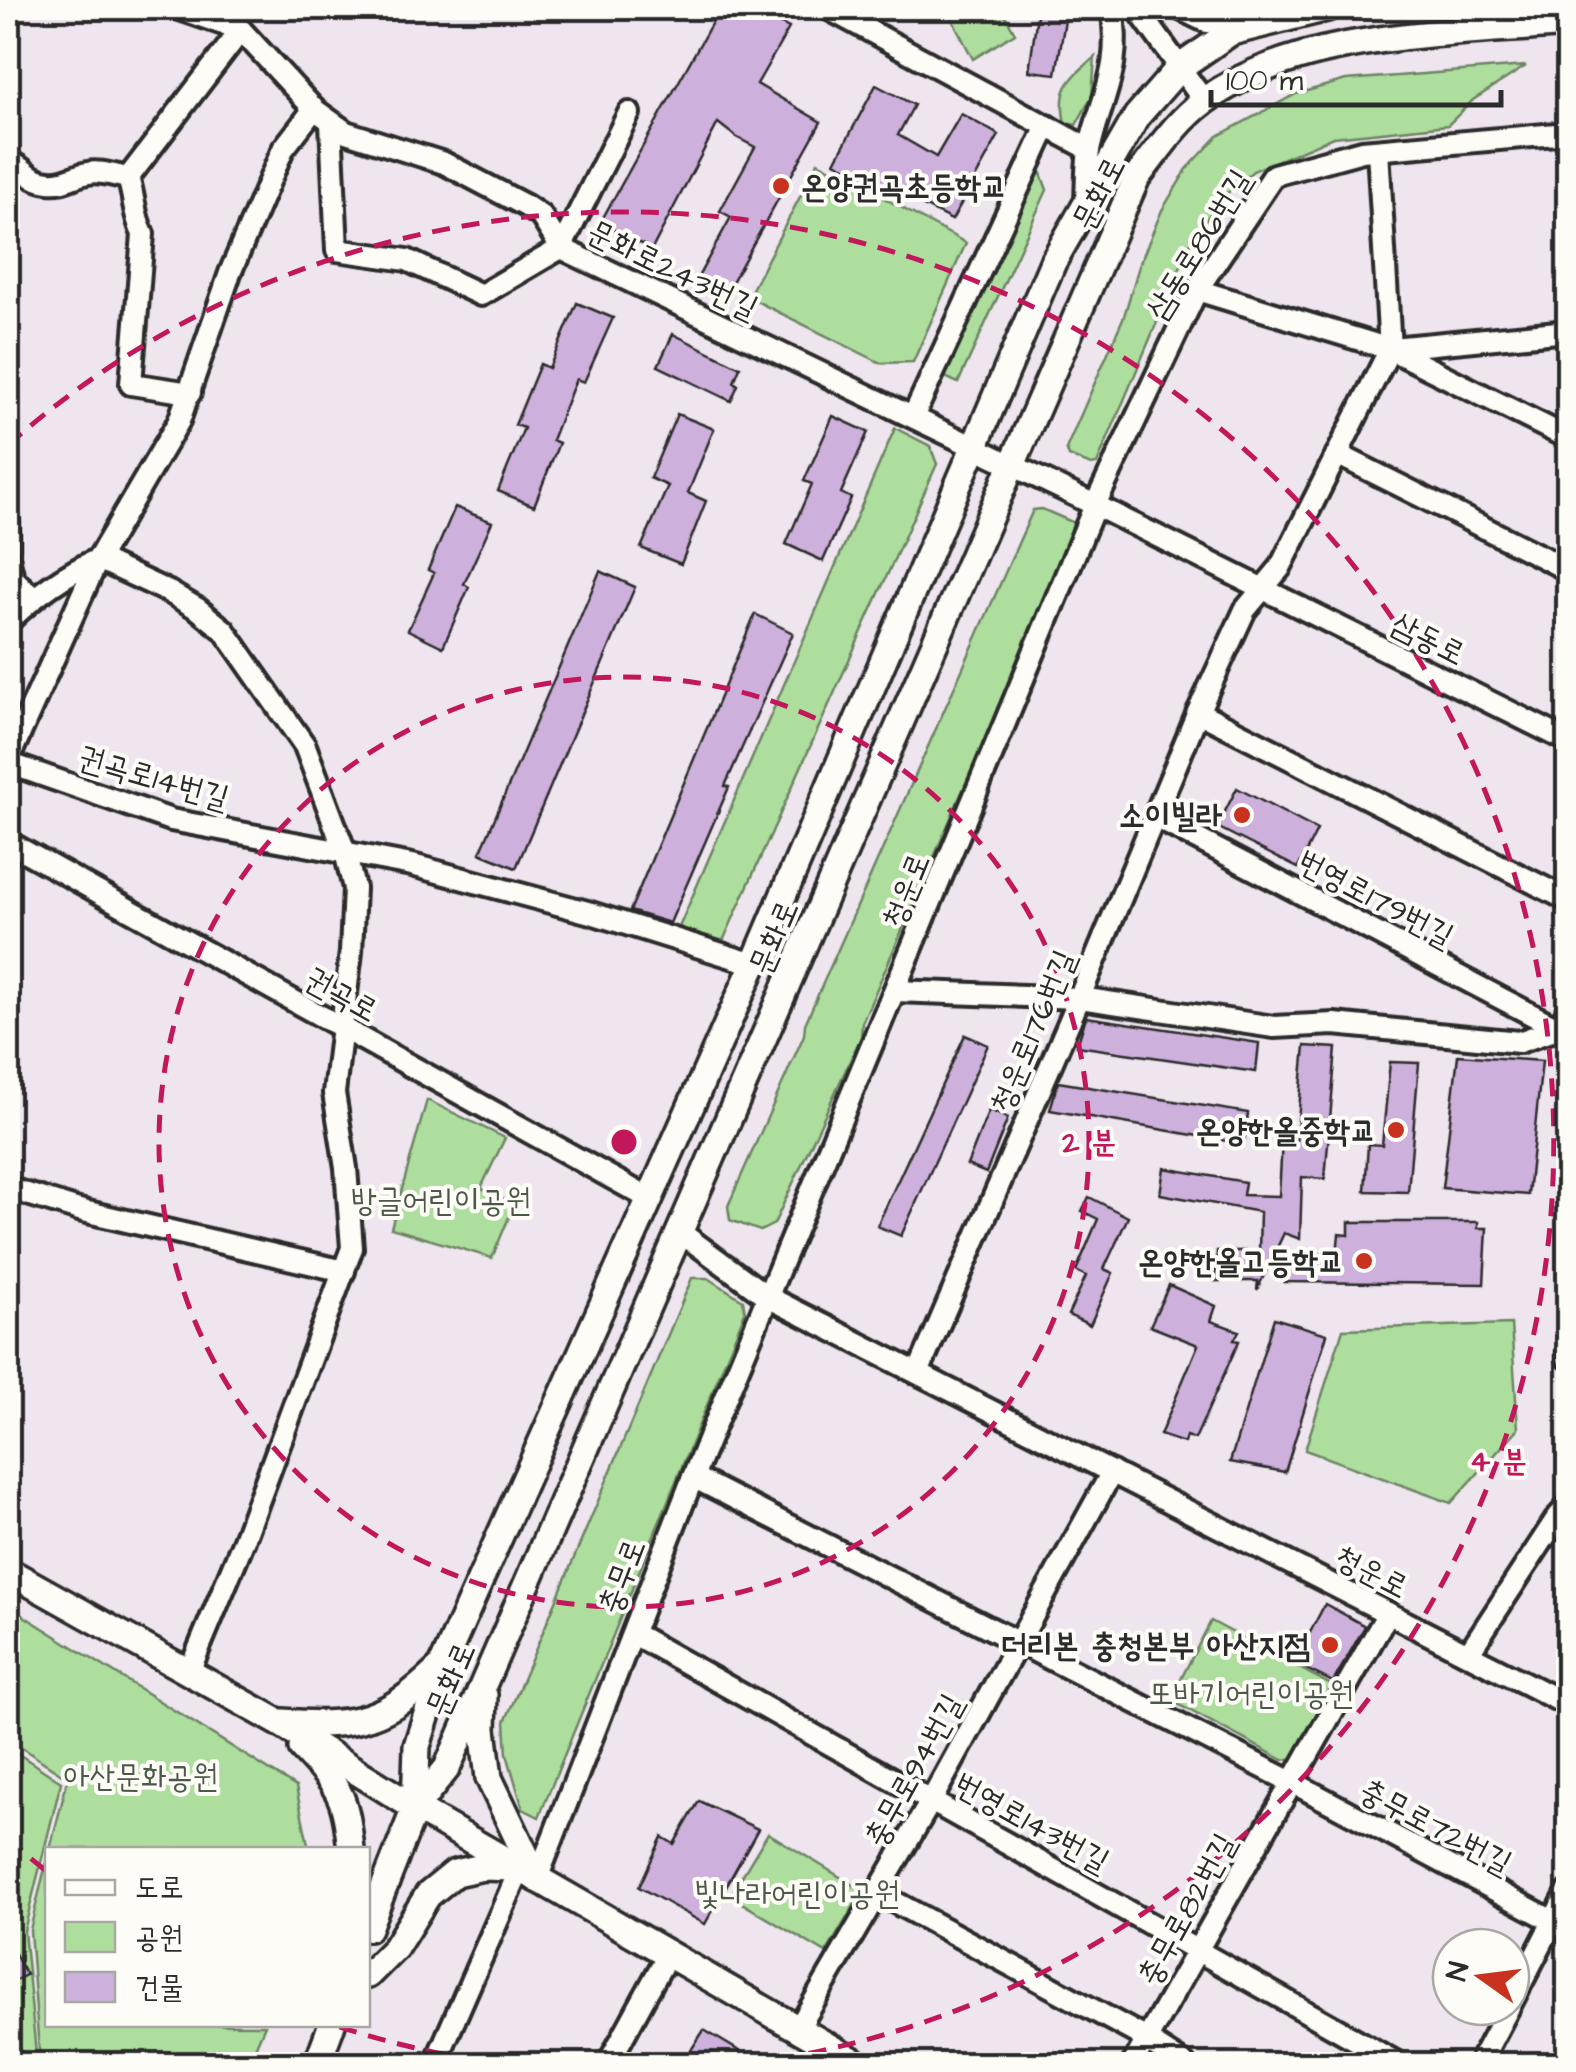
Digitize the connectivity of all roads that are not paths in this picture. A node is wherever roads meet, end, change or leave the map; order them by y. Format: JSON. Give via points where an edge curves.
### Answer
{"nodes":[{"id":1,"x":177,"y":8,"type":"edge"},
{"id":2,"x":827,"y":8,"type":"edge"},
{"id":3,"x":1112,"y":8,"type":"edge"},
{"id":4,"x":1137,"y":8,"type":"edge"},
{"id":5,"x":1178,"y":8,"type":"edge"},
{"id":6,"x":1328,"y":8,"type":"edge"},
{"id":7,"x":1287,"y":18,"type":"junction"},
{"id":8,"x":1568,"y":24,"type":"edge"},
{"id":9,"x":241,"y":30,"type":"junction"},
{"id":10,"x":1180,"y":67,"type":"junction"},
{"id":11,"x":1204,"y":101,"type":"junction"},
{"id":12,"x":314,"y":109,"type":"junction"},
{"id":13,"x":629,"y":113,"type":"dead end"},
{"id":14,"x":331,"y":123,"type":"junction"},
{"id":15,"x":1047,"y":126,"type":"junction"},
{"id":16,"x":1568,"y":133,"type":"edge"},
{"id":17,"x":1089,"y":150,"type":"junction"},
{"id":18,"x":1378,"y":150,"type":"junction"},
{"id":19,"x":8,"y":162,"type":"edge"},
{"id":20,"x":128,"y":178,"type":"junction"},
{"id":21,"x":1086,"y":203,"type":"junction"},
{"id":22,"x":562,"y":248,"type":"junction"},
{"id":23,"x":1197,"y":290,"type":"junction"},
{"id":24,"x":1568,"y":331,"type":"edge"},
{"id":25,"x":1390,"y":348,"type":"junction"},
{"id":26,"x":190,"y":393,"type":"junction"},
{"id":27,"x":913,"y":417,"type":"junction"},
{"id":28,"x":1568,"y":438,"type":"edge"},
{"id":29,"x":975,"y":447,"type":"junction"},
{"id":30,"x":1338,"y":454,"type":"junction"},
{"id":31,"x":1011,"y":464,"type":"junction"},
{"id":32,"x":1095,"y":504,"type":"junction"},
{"id":33,"x":8,"y":522,"type":"edge"},
{"id":34,"x":8,"y":548,"type":"edge"},
{"id":35,"x":8,"y":556,"type":"edge"},
{"id":36,"x":98,"y":558,"type":"junction"},
{"id":37,"x":1568,"y":570,"type":"edge"},
{"id":38,"x":1263,"y":588,"type":"junction"},
{"id":39,"x":32,"y":598,"type":"junction"},
{"id":40,"x":8,"y":622,"type":"edge"},
{"id":41,"x":1198,"y":712,"type":"junction"},
{"id":42,"x":1568,"y":741,"type":"edge"},
{"id":43,"x":8,"y":762,"type":"edge"},
{"id":44,"x":1155,"y":816,"type":"junction"},
{"id":45,"x":8,"y":842,"type":"edge"},
{"id":46,"x":345,"y":852,"type":"junction"},
{"id":47,"x":1568,"y":900,"type":"edge"},
{"id":48,"x":754,"y":964,"type":"junction"},
{"id":49,"x":895,"y":991,"type":"junction"},
{"id":50,"x":1080,"y":998,"type":"junction"},
{"id":51,"x":1565,"y":1024,"type":"edge"},
{"id":52,"x":341,"y":1028,"type":"junction"},
{"id":53,"x":8,"y":1188,"type":"edge"},
{"id":54,"x":648,"y":1198,"type":"junction"},
{"id":55,"x":680,"y":1232,"type":"junction"},
{"id":56,"x":344,"y":1271,"type":"junction"},
{"id":57,"x":768,"y":1297,"type":"junction"},
{"id":58,"x":918,"y":1373,"type":"junction"},
{"id":59,"x":1112,"y":1472,"type":"junction"},
{"id":60,"x":693,"y":1477,"type":"junction"},
{"id":61,"x":1568,"y":1506,"type":"edge"},
{"id":62,"x":8,"y":1571,"type":"edge"},
{"id":63,"x":1388,"y":1613,"type":"junction"},
{"id":64,"x":634,"y":1634,"type":"junction"},
{"id":65,"x":1017,"y":1644,"type":"junction"},
{"id":66,"x":1468,"y":1654,"type":"junction"},
{"id":67,"x":442,"y":1666,"type":"junction"},
{"id":68,"x":189,"y":1672,"type":"junction"},
{"id":69,"x":484,"y":1681,"type":"junction"},
{"id":70,"x":1568,"y":1705,"type":"edge"},
{"id":71,"x":278,"y":1722,"type":"junction"},
{"id":72,"x":1292,"y":1782,"type":"junction"},
{"id":73,"x":932,"y":1801,"type":"junction"},
{"id":74,"x":415,"y":1808,"type":"junction"},
{"id":75,"x":351,"y":1847,"type":"edge"},
{"id":76,"x":528,"y":1874,"type":"junction"},
{"id":77,"x":1568,"y":1892,"type":"edge"},
{"id":78,"x":878,"y":1893,"type":"junction"},
{"id":79,"x":370,"y":1923,"type":"edge"},
{"id":80,"x":1560,"y":1926,"type":"edge"},
{"id":81,"x":1198,"y":1950,"type":"junction"},
{"id":82,"x":668,"y":1954,"type":"junction"},
{"id":83,"x":1531,"y":1972,"type":"edge"},
{"id":84,"x":370,"y":1974,"type":"edge"},
{"id":85,"x":331,"y":2027,"type":"edge"},
{"id":86,"x":1498,"y":2027,"type":"edge"},
{"id":87,"x":798,"y":2029,"type":"junction"},
{"id":88,"x":1146,"y":2041,"type":"junction"},
{"id":89,"x":318,"y":2064,"type":"edge"},
{"id":90,"x":435,"y":2064,"type":"edge"},
{"id":91,"x":608,"y":2064,"type":"edge"},
{"id":92,"x":857,"y":2064,"type":"edge"},
{"id":93,"x":1133,"y":2064,"type":"edge"},
{"id":94,"x":1184,"y":2064,"type":"edge"},
{"id":95,"x":1399,"y":2064,"type":"edge"},
{"id":96,"x":1479,"y":2064,"type":"edge"}],
"edges":[{"from":1,"to":9,"type":"street","name":"문화로243번길"},
{"from":2,"to":15,"type":"street"},
{"from":3,"to":17,"type":"street","via":[[1118,41],[1113,72]]},
{"from":4,"to":10,"type":"street"},
{"from":5,"to":7,"type":"street","via":[[1207,22]]},
{"from":6,"to":7,"type":"main road","name":"문화로"},
{"from":7,"to":10,"type":"main road","name":"문화로","via":[[1231,32]]},
{"from":8,"to":11,"type":"main road","name":"문화로","via":[[1369,42],[1244,76]]},
{"from":9,"to":12,"type":"street","name":"문화로243번길"},
{"from":9,"to":20,"type":"street"},
{"from":10,"to":11,"type":"street"},
{"from":10,"to":21,"type":"main road","name":"문화로","via":[[1137,116]]},
{"from":11,"to":31,"type":"main road","name":"문화로","via":[[1137,178]]},
{"from":12,"to":14,"type":"street","name":"문화로243번길"},
{"from":12,"to":26,"type":"street","via":[[283,148],[230,273]]},
{"from":13,"to":22,"type":"street"},
{"from":14,"to":22,"type":"street","name":"문화로243번길","via":[[444,163],[526,206]]},
{"from":14,"to":22,"type":"street","via":[[337,250],[407,260],[481,295]]},
{"from":15,"to":17,"type":"street"},
{"from":15,"to":27,"type":"street"},
{"from":16,"to":18,"type":"street","name":"삼동로86번길"},
{"from":17,"to":21,"type":"street"},
{"from":18,"to":23,"type":"street","name":"삼동로86번길","via":[[1274,175]]},
{"from":18,"to":25,"type":"street"},
{"from":19,"to":20,"type":"street","via":[[29,178],[52,183],[89,172]]},
{"from":20,"to":26,"type":"street","via":[[143,234],[131,384]]},
{"from":21,"to":29,"type":"main road","name":"문화로","via":[[1053,262]]},
{"from":22,"to":27,"type":"street","name":"문화로243번길"},
{"from":23,"to":25,"type":"street"},
{"from":23,"to":32,"type":"street","name":"삼동로86번길"},
{"from":24,"to":25,"type":"street"},
{"from":25,"to":28,"type":"street"},
{"from":25,"to":30,"type":"street"},
{"from":26,"to":36,"type":"street"},
{"from":27,"to":29,"type":"street","name":"문화로243번길"},
{"from":29,"to":31,"type":"street","name":"문화로243번길"},
{"from":29,"to":48,"type":"main road","name":"문화로"},
{"from":30,"to":37,"type":"street"},
{"from":30,"to":38,"type":"street","via":[[1280,568]]},
{"from":31,"to":32,"type":"street","name":"삼동로"},
{"from":31,"to":55,"type":"main road","name":"문화로"},
{"from":32,"to":38,"type":"street","name":"삼동로"},
{"from":32,"to":49,"type":"street","name":"청운로"},
{"from":33,"to":34,"type":"street"},
{"from":35,"to":39,"type":"street","via":[[12,578]]},
{"from":36,"to":39,"type":"street"},
{"from":36,"to":43,"type":"street"},
{"from":36,"to":46,"type":"street","via":[[184,600],[224,630],[305,746]]},
{"from":38,"to":41,"type":"street","name":"청운로176번길","via":[[1245,610]]},
{"from":38,"to":42,"type":"street","name":"삼동로"},
{"from":39,"to":40,"type":"street"},
{"from":41,"to":44,"type":"street","name":"청운로176번길"},
{"from":41,"to":47,"type":"street"},
{"from":43,"to":46,"type":"street","name":"권곡로14번길","via":[[171,820]]},
{"from":44,"to":50,"type":"street","name":"청운로176번길"},
{"from":44,"to":51,"type":"street","name":"번영로179번길"},
{"from":45,"to":52,"type":"street","name":"권곡로"},
{"from":46,"to":48,"type":"street","name":"문화로","via":[[591,913]]},
{"from":46,"to":52,"type":"street","via":[[354,888]]},
{"from":48,"to":54,"type":"main road","name":"문화로"},
{"from":49,"to":50,"type":"street"},
{"from":49,"to":57,"type":"street","name":"청운로"},
{"from":50,"to":51,"type":"street","via":[[1274,1027],[1334,1024],[1520,1042]]},
{"from":50,"to":58,"type":"street","name":"청운로176번길"},
{"from":52,"to":54,"type":"street","name":"권곡로"},
{"from":52,"to":56,"type":"street","via":[[334,1092],[352,1248]]},
{"from":53,"to":56,"type":"street"},
{"from":54,"to":67,"type":"main road","name":"문화로"},
{"from":55,"to":57,"type":"street","name":"청운로"},
{"from":55,"to":69,"type":"main road","name":"문화로"},
{"from":56,"to":68,"type":"street"},
{"from":57,"to":58,"type":"street","name":"청운로"},
{"from":57,"to":60,"type":"street","name":"충무로"},
{"from":58,"to":59,"type":"street","name":"청운로"},
{"from":59,"to":63,"type":"street","name":"청운로"},
{"from":59,"to":65,"type":"street","name":"충무로94번길"},
{"from":60,"to":64,"type":"street","name":"충무로"},
{"from":60,"to":65,"type":"street"},
{"from":61,"to":66,"type":"street"},
{"from":62,"to":68,"type":"main road"},
{"from":63,"to":66,"type":"street","name":"청운로"},
{"from":63,"to":72,"type":"street","name":"충무로82번길"},
{"from":64,"to":73,"type":"street","name":"번영로143번길"},
{"from":64,"to":76,"type":"street","name":"충무로"},
{"from":65,"to":72,"type":"street"},
{"from":65,"to":73,"type":"street","name":"충무로94번길"},
{"from":66,"to":70,"type":"street","name":"청운로"},
{"from":67,"to":71,"type":"main road","via":[[410,1697],[369,1718],[327,1726]]},
{"from":67,"to":74,"type":"main road","name":"문화로","via":[[418,1746]]},
{"from":68,"to":71,"type":"main road"},
{"from":69,"to":74,"type":"main road","name":"문화로","via":[[447,1768]]},
{"from":69,"to":76,"type":"main road","via":[[488,1778]]},
{"from":71,"to":74,"type":"main road"},
{"from":71,"to":75,"type":"main road","via":[[334,1782],[346,1808]]},
{"from":72,"to":80,"type":"street","name":"충무로72번길"},
{"from":72,"to":81,"type":"street","name":"충무로82번길"},
{"from":73,"to":78,"type":"street","name":"충무로94번길"},
{"from":73,"to":81,"type":"street","name":"번영로143번길"},
{"from":74,"to":76,"type":"main road"},
{"from":74,"to":79,"type":"main road","name":"문화로"},
{"from":76,"to":82,"type":"main road"},
{"from":76,"to":84,"type":"main road","via":[[483,1867],[455,1873],[428,1895]]},
{"from":76,"to":90,"type":"street","name":"충무로"},
{"from":77,"to":80,"type":"street"},
{"from":78,"to":87,"type":"street","name":"충무로94번길"},
{"from":78,"to":88,"type":"street"},
{"from":80,"to":83,"type":"street"},
{"from":81,"to":88,"type":"street","name":"충무로82번길"},
{"from":81,"to":95,"type":"street","name":"번영로143번길"},
{"from":82,"to":87,"type":"main road"},
{"from":82,"to":91,"type":"street"},
{"from":85,"to":89,"type":"main road"},
{"from":86,"to":96,"type":"street"},
{"from":87,"to":92,"type":"main road"},
{"from":88,"to":93,"type":"street","name":"충무로82번길"},
{"from":88,"to":94,"type":"street"}]}
